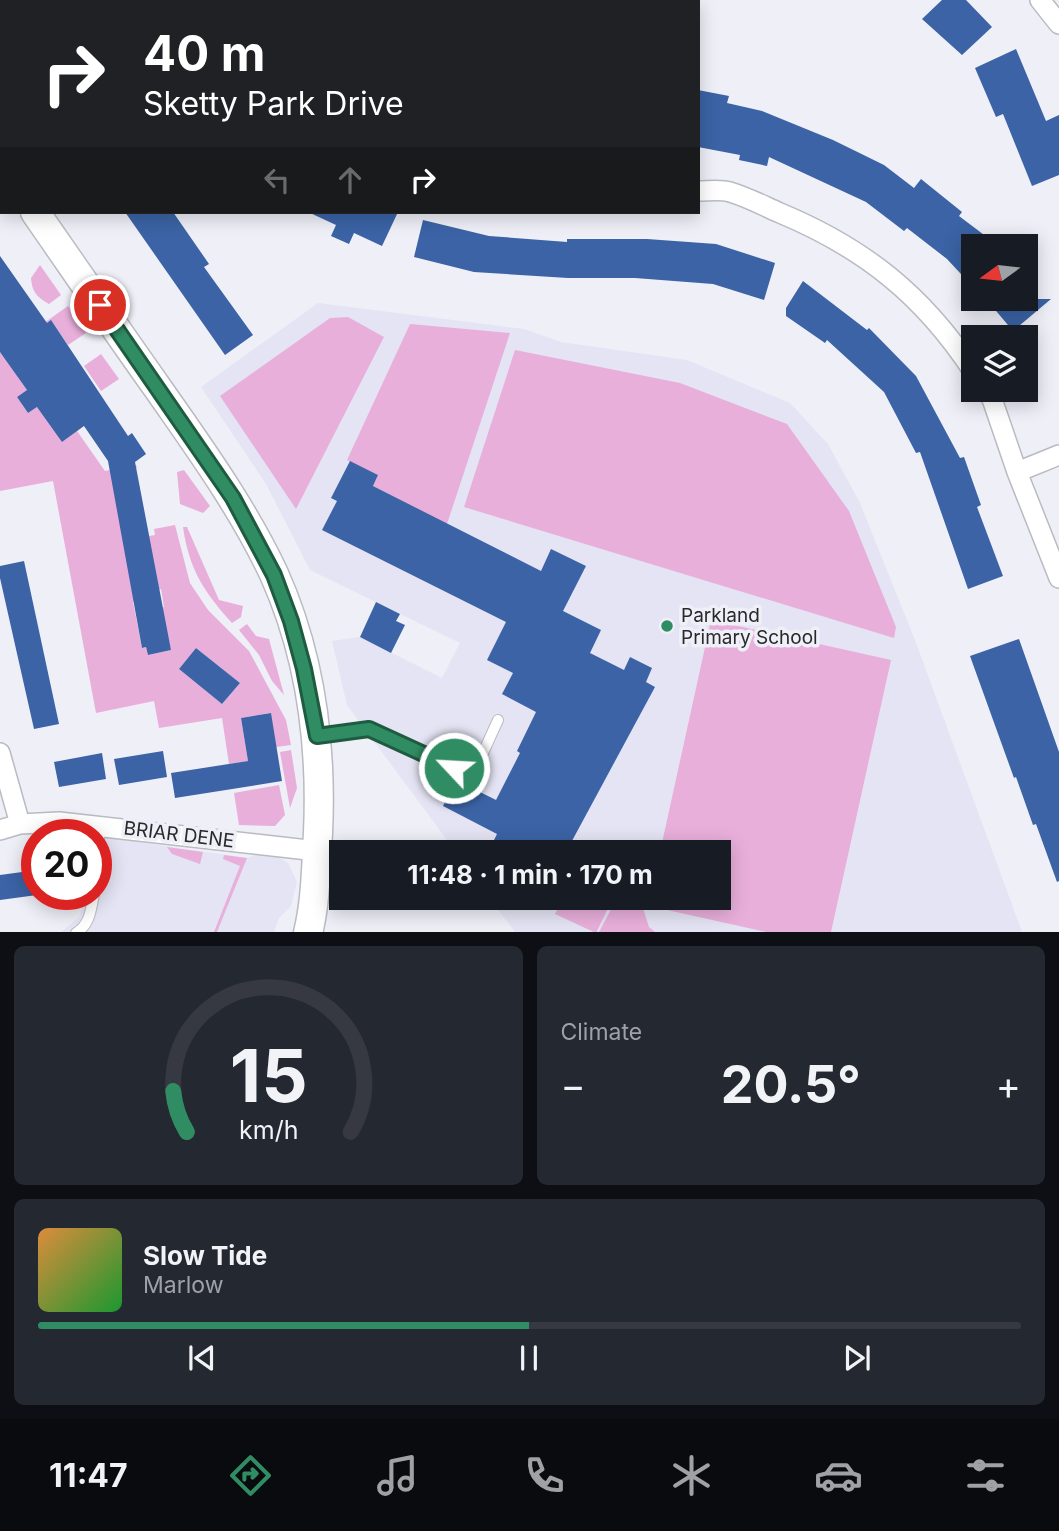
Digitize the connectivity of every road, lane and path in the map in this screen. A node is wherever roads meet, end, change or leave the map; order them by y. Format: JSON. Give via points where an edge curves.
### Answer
{"nodes":[{"id":1,"x":1040,"y":0,"type":"edge"},
{"id":2,"x":1059,"y":24,"type":"edge"},
{"id":3,"x":700,"y":191,"type":"edge"},
{"id":4,"x":36,"y":214,"type":"edge"},
{"id":5,"x":961,"y":353,"type":"edge"},
{"id":6,"x":993,"y":402,"type":"edge"},
{"id":7,"x":1059,"y":455,"type":"edge"},
{"id":8,"x":1017,"y":472,"type":"junction"},
{"id":9,"x":1059,"y":578,"type":"edge"},
{"id":10,"x":498,"y":720,"type":"dead end"},
{"id":11,"x":317,"y":736,"type":"junction"},
{"id":12,"x":0,"y":754,"type":"edge"},
{"id":13,"x":20,"y":824,"type":"joint"},
{"id":14,"x":112,"y":826,"type":"edge"},
{"id":15,"x":0,"y":830,"type":"edge"},
{"id":16,"x":317,"y":851,"type":"junction"},
{"id":17,"x":91,"y":910,"type":"edge"},
{"id":18,"x":78,"y":932,"type":"edge"},
{"id":19,"x":294,"y":932,"type":"edge"},
{"id":20,"x":308,"y":932,"type":"edge"}],
"edges":[{"from":1,"to":2,"type":"street"},
{"from":3,"to":5,"type":"street","via":[[728,191],[842,243],[914,296]]},
{"from":4,"to":11,"type":"street","via":[[239,509],[274,575],[291,621]]},
{"from":6,"to":8,"type":"street"},
{"from":7,"to":8,"type":"street"},
{"from":8,"to":9,"type":"street"},
{"from":10,"to":11,"type":"lane","via":[[477,766],[454,768],[369,729]]},
{"from":11,"to":16,"type":"street"},
{"from":12,"to":13,"type":"street"},
{"from":13,"to":15,"type":"street","name":"BRIAR DENE"},
{"from":14,"to":16,"type":"street","name":"BRIAR DENE"},
{"from":16,"to":19,"type":"street"},
{"from":16,"to":20,"type":"street"},
{"from":17,"to":18,"type":"lane"}]}
